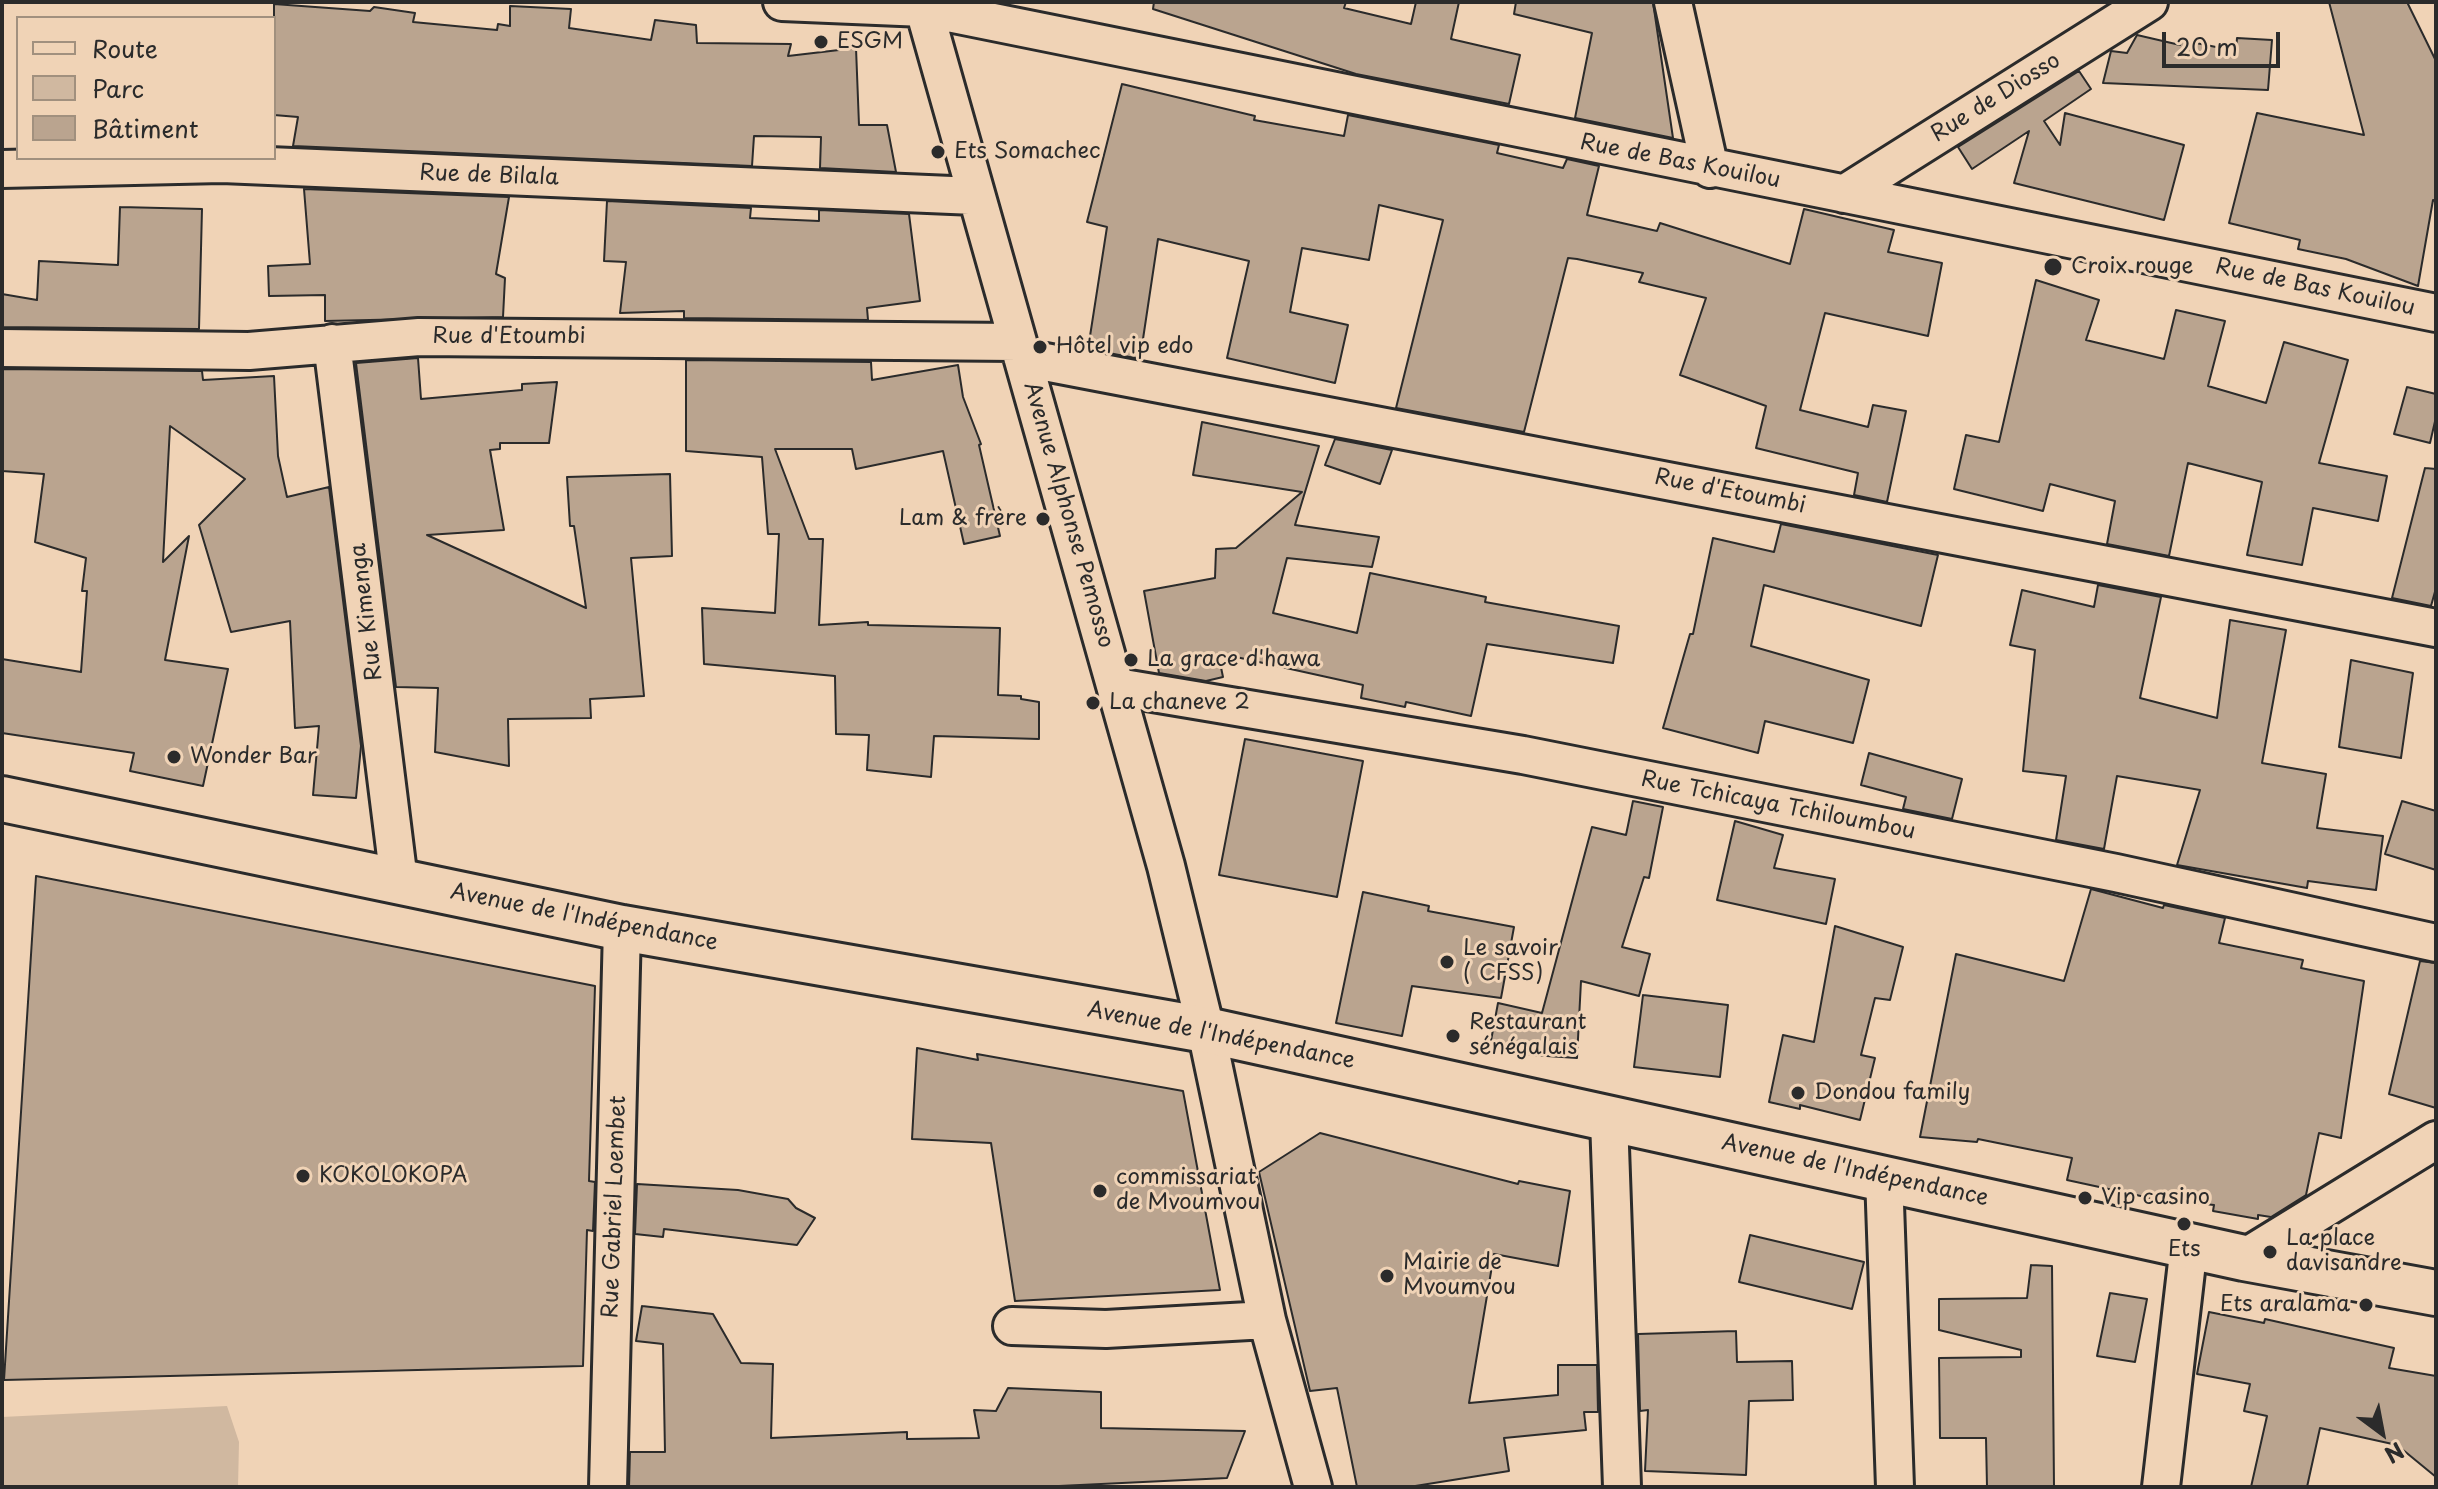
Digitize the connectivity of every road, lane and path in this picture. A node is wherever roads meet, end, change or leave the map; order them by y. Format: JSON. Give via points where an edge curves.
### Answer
{"nodes":[{"id":1,"x":782,"y":2,"type":"edge"},
{"id":2,"x":1673,"y":2,"type":"edge"},
{"id":3,"x":2149,"y":2,"type":"edge"},
{"id":4,"x":923,"y":5,"type":"edge"},
{"id":5,"x":2,"y":169,"type":"edge"},
{"id":6,"x":1710,"y":169,"type":"junction"},
{"id":7,"x":1844,"y":194,"type":"junction"},
{"id":8,"x":975,"y":196,"type":"junction"},
{"id":9,"x":2436,"y":313,"type":"edge"},
{"id":10,"x":332,"y":343,"type":"junction"},
{"id":11,"x":2,"y":348,"type":"edge"},
{"id":12,"x":1021,"y":350,"type":"junction"},
{"id":13,"x":2436,"y":628,"type":"edge"},
{"id":14,"x":1117,"y":687,"type":"junction"},
{"id":15,"x":2,"y":799,"type":"edge"},
{"id":16,"x":399,"y":881,"type":"junction"},
{"id":17,"x":622,"y":928,"type":"junction"},
{"id":18,"x":2436,"y":943,"type":"edge"},
{"id":19,"x":1206,"y":1030,"type":"junction"},
{"id":20,"x":1609,"y":1119,"type":"junction"},
{"id":21,"x":2436,"y":1140,"type":"edge"},
{"id":22,"x":1884,"y":1176,"type":"junction"},
{"id":23,"x":2189,"y":1245,"type":"junction"},
{"id":24,"x":2244,"y":1258,"type":"junction"},
{"id":25,"x":2436,"y":1293,"type":"edge"},
{"id":26,"x":1267,"y":1320,"type":"junction"},
{"id":27,"x":1012,"y":1326,"type":"dead end"},
{"id":28,"x":608,"y":1487,"type":"edge"},
{"id":29,"x":1313,"y":1487,"type":"edge"},
{"id":30,"x":1622,"y":1487,"type":"edge"},
{"id":31,"x":1895,"y":1487,"type":"edge"},
{"id":32,"x":2161,"y":1487,"type":"edge"}],
"edges":[{"from":1,"to":4,"type":"street","name":"Rue de Bas Kouilou"},
{"from":2,"to":6,"type":"street"},
{"from":3,"to":7,"type":"street","name":"Rue de Diosso"},
{"from":4,"to":6,"type":"street","name":"Rue de Bas Kouilou"},
{"from":4,"to":8,"type":"street","name":"Avenue Alphonse Pemosso"},
{"from":5,"to":8,"type":"street","name":"Rue de Bilala","via":[[222,164]]},
{"from":6,"to":7,"type":"street","name":"Rue de Bas Kouilou"},
{"from":7,"to":9,"type":"street","name":"Rue de Bas Kouilou"},
{"from":8,"to":12,"type":"street","name":"Avenue Alphonse Pemosso"},
{"from":10,"to":11,"type":"street","name":"Rue d'Etoumbi","via":[[249,351]]},
{"from":10,"to":12,"type":"street","name":"Rue d'Etoumbi","via":[[419,337]]},
{"from":10,"to":16,"type":"street","name":"Rue Kimenga"},
{"from":12,"to":13,"type":"street","name":"Rue d'Etoumbi"},
{"from":12,"to":14,"type":"street","name":"Avenue Alphonse Pemosso"},
{"from":14,"to":18,"type":"street","name":"Rue Tchicaya Tchiloumbou","via":[[1523,755]]},
{"from":14,"to":19,"type":"street","name":"Avenue Alphonse Pemosso"},
{"from":15,"to":16,"type":"street","name":"Avenue de l'Indépendance"},
{"from":16,"to":17,"type":"street","name":"Avenue de l'Indépendance"},
{"from":17,"to":19,"type":"street","name":"Avenue de l'Indépendance"},
{"from":17,"to":28,"type":"street","name":"Rue Gabriel Loembet"},
{"from":19,"to":20,"type":"street","name":"Avenue de l'Indépendance"},
{"from":19,"to":26,"type":"street","name":"Avenue Alphonse Pemosso"},
{"from":20,"to":22,"type":"street","name":"Avenue de l'Indépendance"},
{"from":20,"to":30,"type":"street"},
{"from":21,"to":24,"type":"street"},
{"from":22,"to":23,"type":"street","name":"Avenue de l'Indépendance"},
{"from":22,"to":31,"type":"street"},
{"from":23,"to":24,"type":"street","name":"Avenue de l'Indépendance"},
{"from":23,"to":32,"type":"street"},
{"from":24,"to":25,"type":"street","name":"Avenue de l'Indépendance"},
{"from":26,"to":27,"type":"street","via":[[1106,1329]]},
{"from":26,"to":29,"type":"street","name":"Avenue Alphonse Pemosso"}]}
